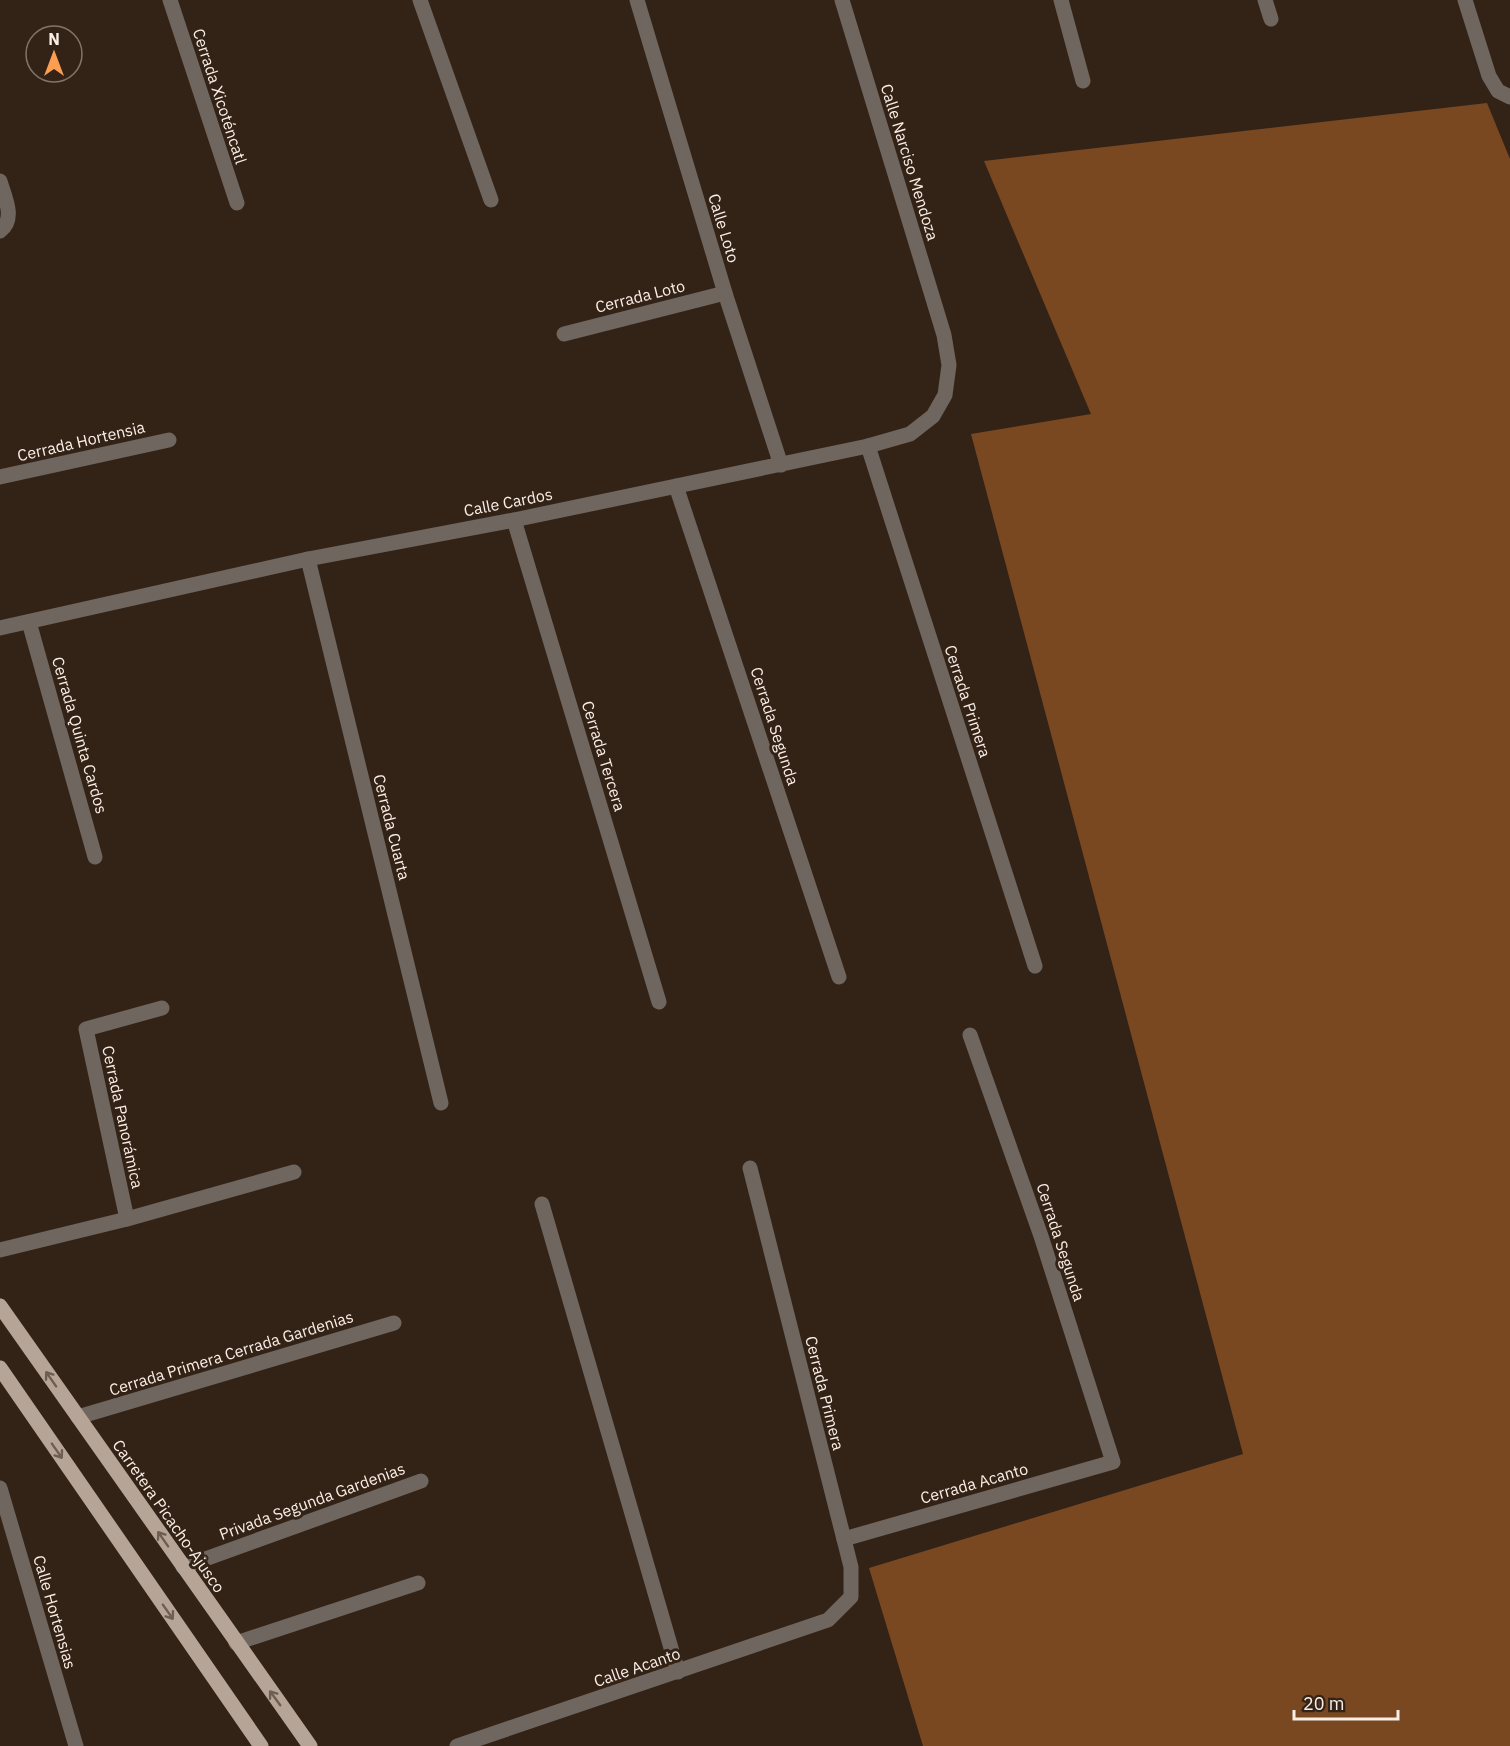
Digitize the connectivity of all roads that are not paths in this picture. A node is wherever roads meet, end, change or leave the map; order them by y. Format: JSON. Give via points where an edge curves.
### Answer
{"nodes":[{"id":1,"x":170,"y":0,"type":"edge"},
{"id":2,"x":420,"y":0,"type":"edge"},
{"id":3,"x":637,"y":0,"type":"edge"},
{"id":4,"x":842,"y":0,"type":"edge"},
{"id":5,"x":1061,"y":0,"type":"edge"},
{"id":6,"x":1265,"y":0,"type":"edge"},
{"id":7,"x":1465,"y":0,"type":"edge"},
{"id":8,"x":1271,"y":20,"type":"dead end"},
{"id":9,"x":1083,"y":81,"type":"dead end"},
{"id":10,"x":1510,"y":98,"type":"edge"},
{"id":11,"x":0,"y":181,"type":"edge"},
{"id":12,"x":491,"y":200,"type":"dead end"},
{"id":13,"x":237,"y":203,"type":"dead end"},
{"id":14,"x":0,"y":231,"type":"edge"},
{"id":15,"x":725,"y":293,"type":"junction"},
{"id":16,"x":564,"y":334,"type":"dead end"},
{"id":17,"x":944,"y":335,"type":"joint"},
{"id":18,"x":169,"y":440,"type":"dead end"},
{"id":19,"x":868,"y":446,"type":"junction"},
{"id":20,"x":781,"y":465,"type":"junction"},
{"id":21,"x":0,"y":477,"type":"edge"},
{"id":22,"x":676,"y":486,"type":"junction"},
{"id":23,"x":514,"y":520,"type":"junction"},
{"id":24,"x":309,"y":559,"type":"junction"},
{"id":25,"x":29,"y":622,"type":"junction"},
{"id":26,"x":0,"y":628,"type":"edge"},
{"id":27,"x":95,"y":857,"type":"dead end"},
{"id":28,"x":1035,"y":966,"type":"dead end"},
{"id":29,"x":839,"y":977,"type":"dead end"},
{"id":30,"x":659,"y":1002,"type":"dead end"},
{"id":31,"x":162,"y":1008,"type":"dead end"},
{"id":32,"x":970,"y":1035,"type":"dead end"},
{"id":33,"x":441,"y":1103,"type":"dead end"},
{"id":34,"x":750,"y":1168,"type":"dead end"},
{"id":35,"x":294,"y":1172,"type":"dead end"},
{"id":36,"x":542,"y":1204,"type":"dead end"},
{"id":37,"x":127,"y":1219,"type":"junction"},
{"id":38,"x":0,"y":1250,"type":"edge"},
{"id":39,"x":0,"y":1306,"type":"edge"},
{"id":40,"x":394,"y":1323,"type":"dead end"},
{"id":41,"x":0,"y":1368,"type":"edge"},
{"id":42,"x":78,"y":1418,"type":"junction"},
{"id":43,"x":1113,"y":1462,"type":"joint"},
{"id":44,"x":421,"y":1481,"type":"dead end"},
{"id":45,"x":0,"y":1488,"type":"edge"},
{"id":46,"x":844,"y":1539,"type":"junction"},
{"id":47,"x":183,"y":1567,"type":"junction"},
{"id":48,"x":418,"y":1583,"type":"dead end"},
{"id":49,"x":828,"y":1620,"type":"joint"},
{"id":50,"x":236,"y":1643,"type":"junction"},
{"id":51,"x":678,"y":1672,"type":"junction"},
{"id":52,"x":76,"y":1746,"type":"edge"},
{"id":53,"x":261,"y":1746,"type":"edge"},
{"id":54,"x":310,"y":1746,"type":"edge"},
{"id":55,"x":457,"y":1746,"type":"edge"}],
"edges":[{"from":1,"to":13,"type":"street","name":"Cerrada Xicoténcatl"},
{"from":2,"to":12,"type":"street"},
{"from":3,"to":15,"type":"street","name":"Calle Loto"},
{"from":4,"to":17,"type":"street","name":"Calle Narciso Mendoza"},
{"from":5,"to":9,"type":"street"},
{"from":6,"to":8,"type":"street"},
{"from":7,"to":10,"type":"street","via":[[1489,76],[1498,92]]},
{"from":11,"to":14,"type":"street","via":[[10,216]]},
{"from":15,"to":16,"type":"street","name":"Cerrada Loto"},
{"from":15,"to":20,"type":"street","name":"Calle Loto"},
{"from":17,"to":19,"type":"street","name":"Calle Cardos","via":[[949,365],[945,395],[933,417],[910,434]]},
{"from":18,"to":21,"type":"street","name":"Cerrada Hortensia"},
{"from":19,"to":20,"type":"street","name":"Calle Cardos"},
{"from":19,"to":28,"type":"street","name":"Cerrada Primera"},
{"from":20,"to":22,"type":"street","name":"Calle Cardos"},
{"from":22,"to":23,"type":"street","name":"Calle Cardos"},
{"from":22,"to":29,"type":"street","name":"Cerrada Segunda"},
{"from":23,"to":24,"type":"street","name":"Calle Cardos"},
{"from":23,"to":30,"type":"street","name":"Cerrada Tercera"},
{"from":24,"to":25,"type":"street","name":"Calle Cardos"},
{"from":24,"to":33,"type":"street","name":"Cerrada Cuarta"},
{"from":25,"to":26,"type":"street","name":"Calle Cardos"},
{"from":25,"to":27,"type":"street","name":"Cerrada Quinta Cardos"},
{"from":31,"to":37,"type":"street","name":"Cerrada Panorámica","via":[[86,1029]]},
{"from":32,"to":43,"type":"street","name":"Cerrada Segunda","via":[[1041,1236]]},
{"from":34,"to":46,"type":"street","name":"Cerrada Primera"},
{"from":35,"to":37,"type":"street"},
{"from":36,"to":51,"type":"street"},
{"from":37,"to":38,"type":"street"},
{"from":42,"to":39,"type":"main road","name":"Carretera Picacho-Ajusco","one_way":true},
{"from":40,"to":42,"type":"street","name":"Cerrada Primera Cerrada Gardenias"},
{"from":41,"to":53,"type":"main road","one_way":true},
{"from":47,"to":42,"type":"main road","name":"Carretera Picacho-Ajusco","one_way":true},
{"from":43,"to":46,"type":"street","name":"Cerrada Acanto"},
{"from":44,"to":47,"type":"street","name":"Privada Segunda Gardenias"},
{"from":45,"to":52,"type":"street","name":"Calle Hortensias"},
{"from":46,"to":49,"type":"street","name":"Cerrada Primera","via":[[851,1567],[851,1597]]},
{"from":47,"to":50,"type":"main road","name":"Carretera Picacho-Ajusco"},
{"from":48,"to":50,"type":"street"},
{"from":49,"to":51,"type":"street","name":"Calle Acanto"},
{"from":54,"to":50,"type":"main road","name":"Carretera Picacho-Ajusco","one_way":true},
{"from":51,"to":55,"type":"street","name":"Calle Acanto"}]}
